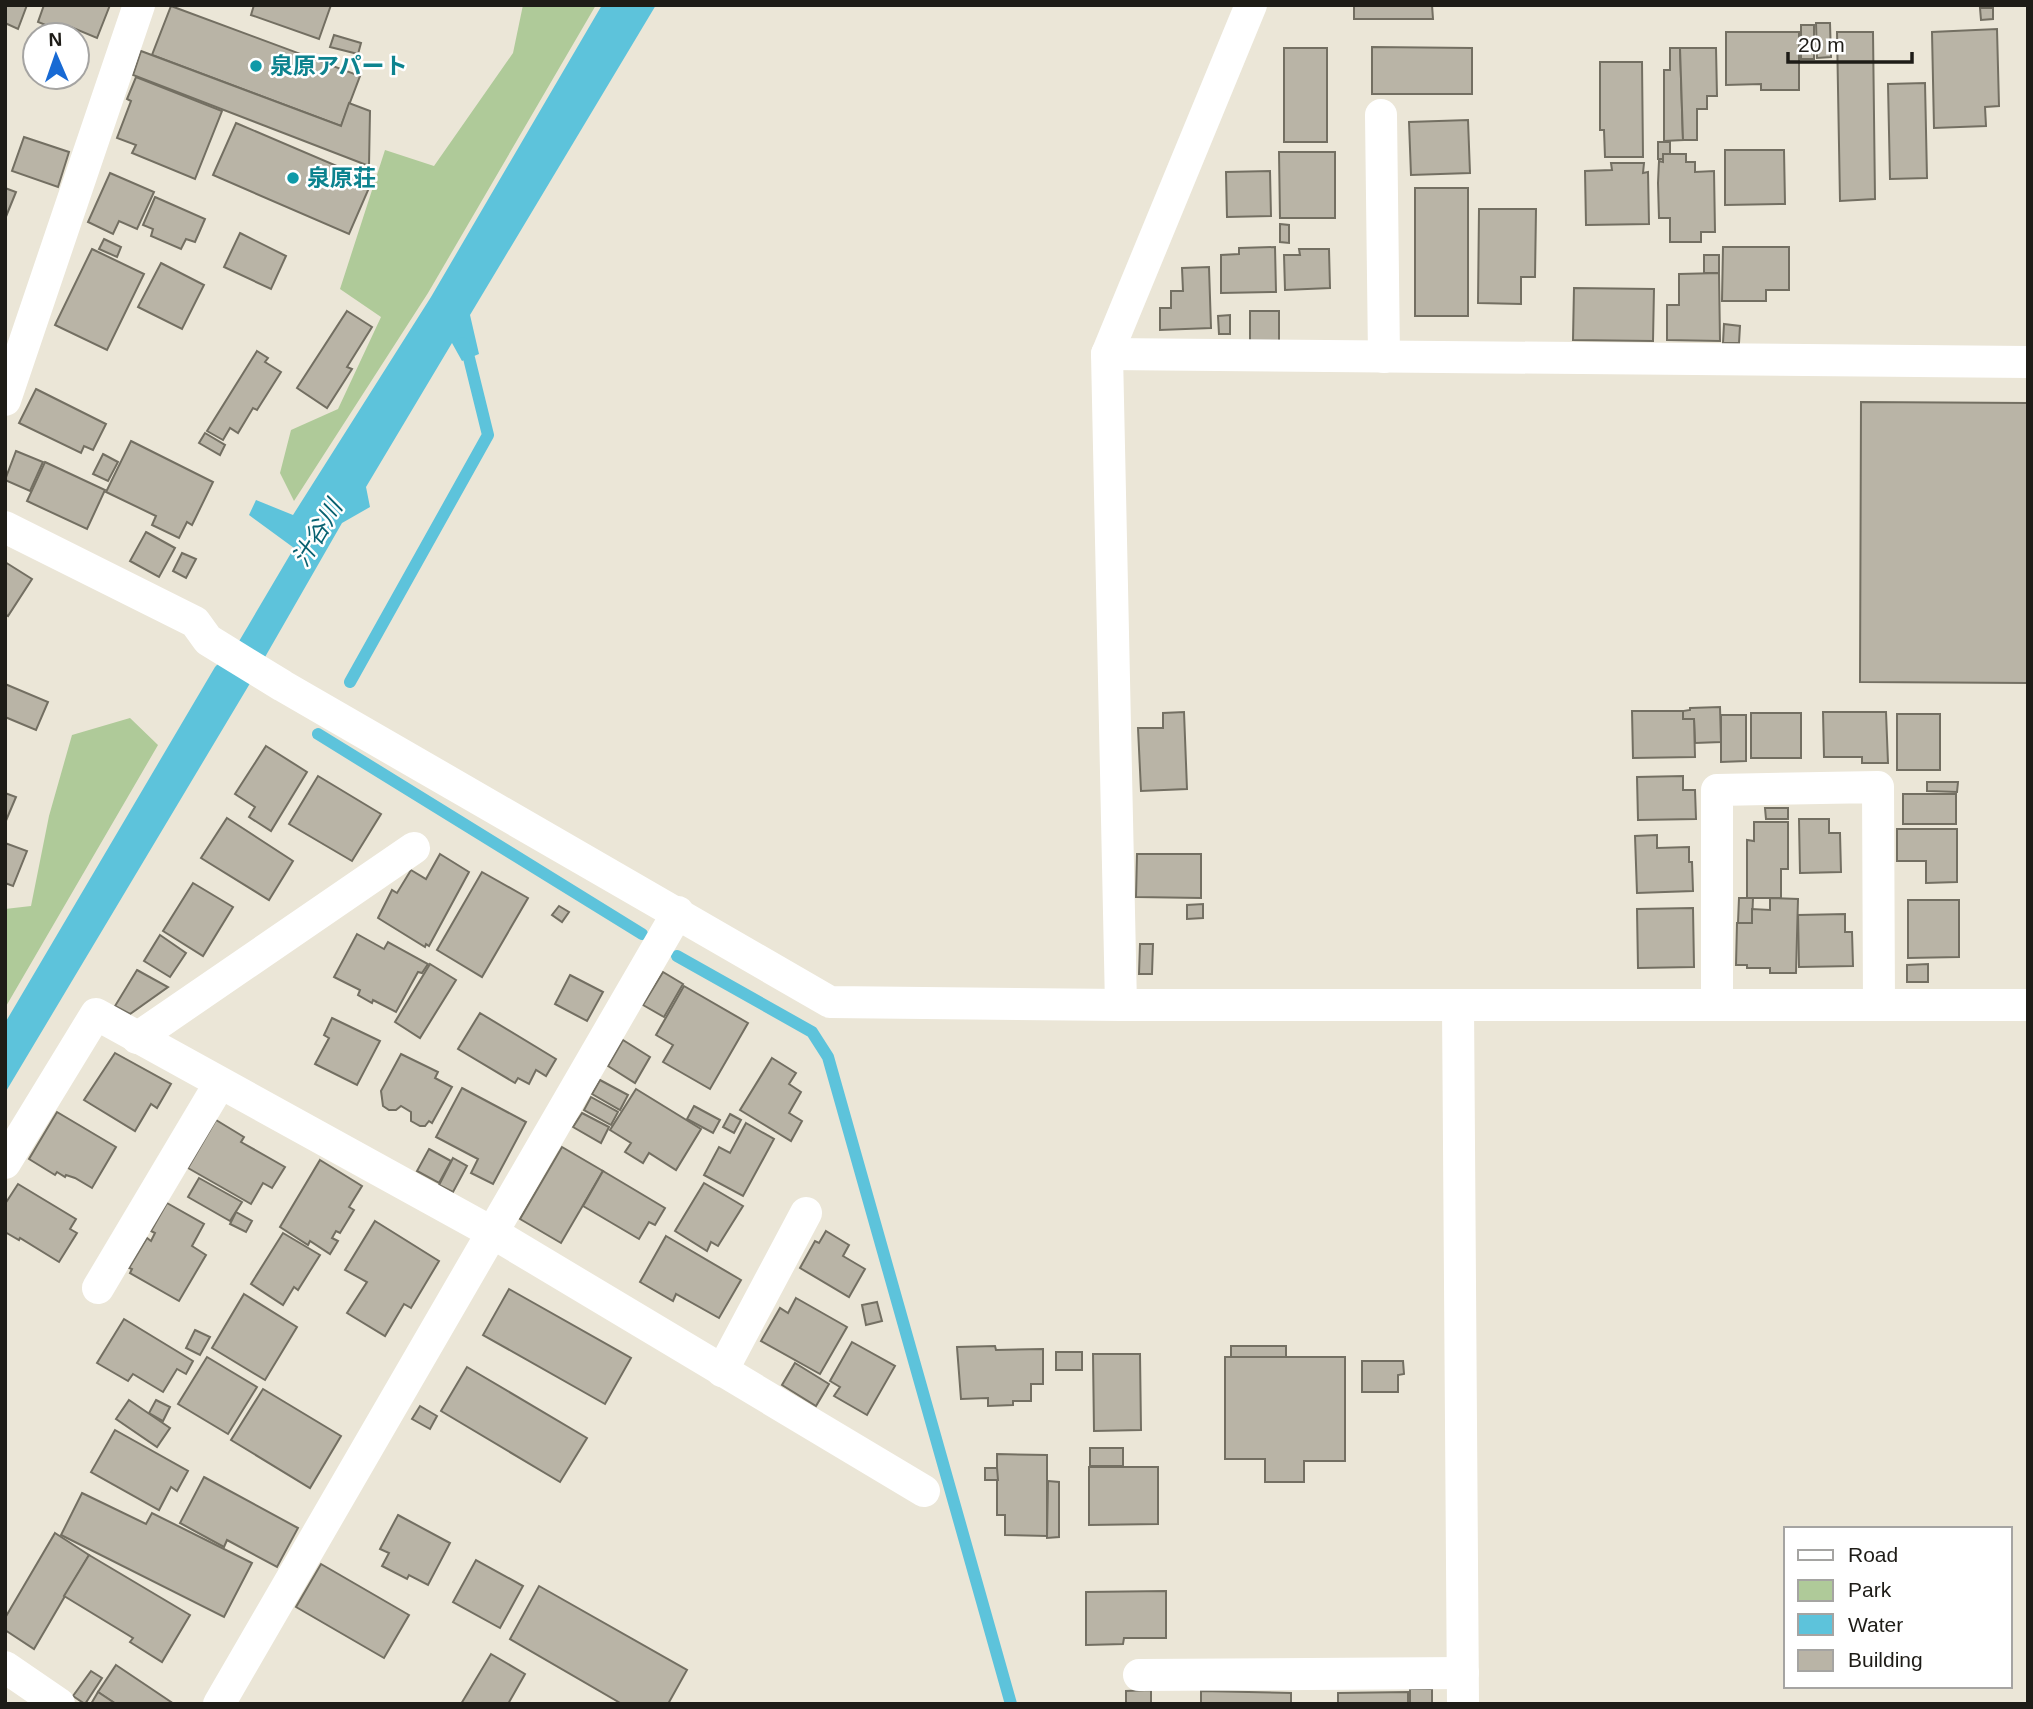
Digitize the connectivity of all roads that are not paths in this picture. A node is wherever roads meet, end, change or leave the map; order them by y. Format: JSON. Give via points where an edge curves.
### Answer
{"nodes":[{"id":1,"x":139,"y":5,"type":"edge"},
{"id":2,"x":1251,"y":5,"type":"edge"},
{"id":3,"x":1381,"y":115,"type":"dead end"},
{"id":4,"x":14,"y":344,"type":"edge"},
{"id":5,"x":1107,"y":355,"type":"junction"},
{"id":6,"x":1384,"y":357,"type":"junction"},
{"id":7,"x":2028,"y":362,"type":"edge"},
{"id":8,"x":5,"y":400,"type":"edge"},
{"id":9,"x":5,"y":527,"type":"edge"},
{"id":10,"x":414,"y":848,"type":"dead end"},
{"id":11,"x":678,"y":912,"type":"junction"},
{"id":12,"x":1121,"y":1005,"type":"junction"},
{"id":13,"x":1458,"y":1005,"type":"junction"},
{"id":14,"x":1717,"y":1005,"type":"junction"},
{"id":15,"x":1879,"y":1005,"type":"junction"},
{"id":16,"x":2028,"y":1005,"type":"edge"},
{"id":17,"x":137,"y":1038,"type":"junction"},
{"id":18,"x":220,"y":1083,"type":"junction"},
{"id":19,"x":5,"y":1163,"type":"edge"},
{"id":20,"x":806,"y":1213,"type":"dead end"},
{"id":21,"x":492,"y":1233,"type":"junction"},
{"id":22,"x":98,"y":1289,"type":"dead end"},
{"id":23,"x":722,"y":1371,"type":"junction"},
{"id":24,"x":924,"y":1491,"type":"dead end"},
{"id":25,"x":5,"y":1667,"type":"edge"},
{"id":26,"x":1463,"y":1673,"type":"junction"},
{"id":27,"x":1139,"y":1675,"type":"dead end"},
{"id":28,"x":59,"y":1704,"type":"edge"},
{"id":29,"x":219,"y":1704,"type":"edge"},
{"id":30,"x":1463,"y":1704,"type":"edge"}],
"edges":[{"from":1,"to":4,"type":"street"},
{"from":2,"to":5,"type":"street"},
{"from":3,"to":6,"type":"street"},
{"from":4,"to":8,"type":"street"},
{"from":5,"to":6,"type":"street"},
{"from":5,"to":12,"type":"street"},
{"from":6,"to":7,"type":"street"},
{"from":9,"to":11,"type":"street","via":[[195,622],[208,639],[283,686]]},
{"from":10,"to":17,"type":"street"},
{"from":11,"to":12,"type":"street","via":[[830,1002]]},
{"from":11,"to":21,"type":"street"},
{"from":12,"to":13,"type":"street"},
{"from":13,"to":14,"type":"street"},
{"from":13,"to":26,"type":"street"},
{"from":14,"to":15,"type":"street"},
{"from":14,"to":15,"type":"street","via":[[1717,790],[1878,787]]},
{"from":15,"to":16,"type":"street"},
{"from":17,"to":18,"type":"street"},
{"from":17,"to":19,"type":"street","via":[[96,1014]]},
{"from":18,"to":21,"type":"street"},
{"from":18,"to":22,"type":"street"},
{"from":20,"to":23,"type":"street"},
{"from":21,"to":23,"type":"street"},
{"from":21,"to":29,"type":"street"},
{"from":23,"to":24,"type":"street"},
{"from":25,"to":28,"type":"street"},
{"from":26,"to":27,"type":"street"},
{"from":26,"to":30,"type":"street"}]}
